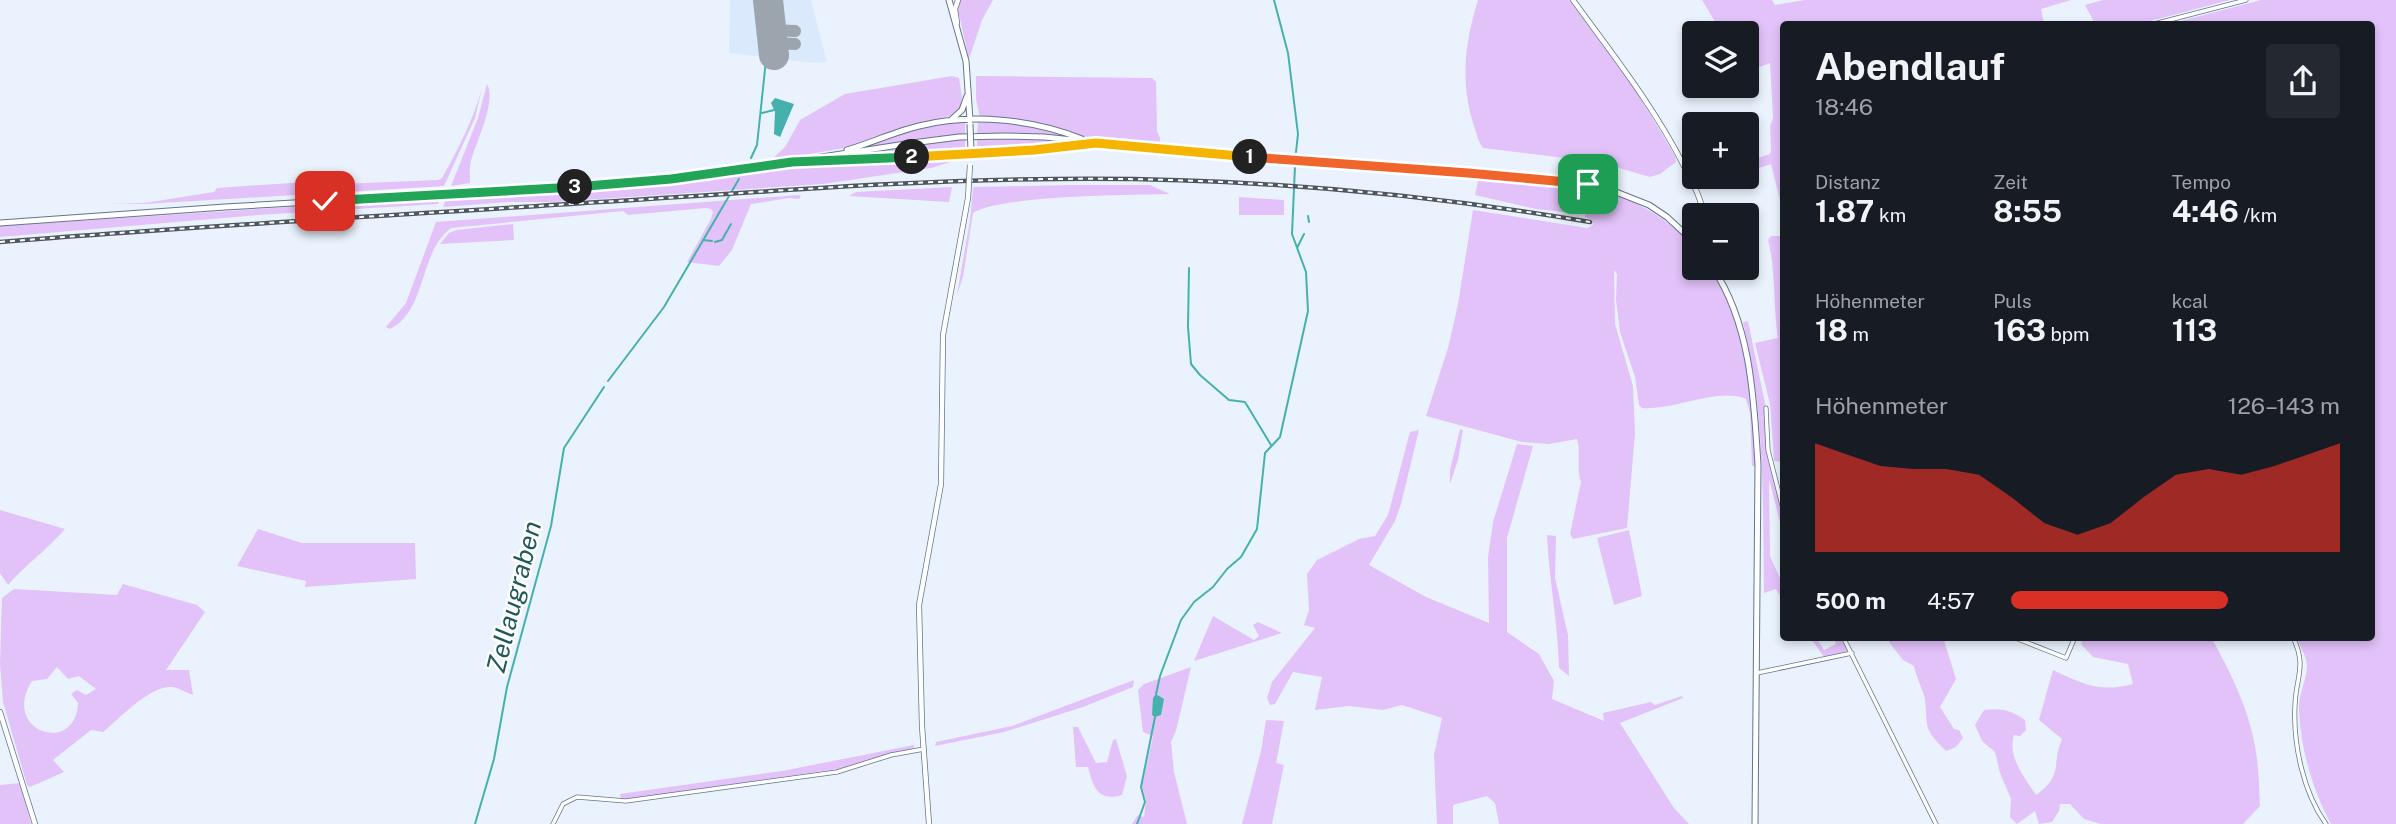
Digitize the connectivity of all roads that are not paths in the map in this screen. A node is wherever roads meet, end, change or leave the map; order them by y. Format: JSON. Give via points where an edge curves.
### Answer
{"nodes":[{"id":1,"x":949,"y":0,"type":"edge"},
{"id":2,"x":958,"y":0,"type":"edge"},
{"id":3,"x":1573,"y":0,"type":"edge"},
{"id":4,"x":2246,"y":0,"type":"edge"},
{"id":5,"x":2166,"y":21,"type":"edge"},
{"id":6,"x":958,"y":28,"type":"junction"},
{"id":7,"x":969,"y":90,"type":"junction"},
{"id":8,"x":950,"y":121,"type":"junction"},
{"id":9,"x":970,"y":122,"type":"junction"},
{"id":10,"x":1088,"y":142,"type":"junction"},
{"id":11,"x":1096,"y":143,"type":"junction"},
{"id":12,"x":971,"y":153,"type":"junction"},
{"id":13,"x":817,"y":158,"type":"junction"},
{"id":14,"x":792,"y":162,"type":"junction"},
{"id":15,"x":1700,"y":203,"type":"edge"},
{"id":16,"x":0,"y":223,"type":"edge"},
{"id":17,"x":1682,"y":231,"type":"edge"},
{"id":18,"x":1720,"y":280,"type":"edge"},
{"id":19,"x":1766,"y":408,"type":"dead end"},
{"id":20,"x":1780,"y":497,"type":"edge"},
{"id":21,"x":1845,"y":641,"type":"edge"},
{"id":22,"x":2023,"y":641,"type":"edge"},
{"id":23,"x":2073,"y":641,"type":"edge"},
{"id":24,"x":2295,"y":641,"type":"edge"},
{"id":25,"x":1852,"y":653,"type":"junction"},
{"id":26,"x":1757,"y":673,"type":"junction"},
{"id":27,"x":0,"y":712,"type":"edge"},
{"id":28,"x":924,"y":749,"type":"junction"},
{"id":29,"x":35,"y":824,"type":"edge"},
{"id":30,"x":552,"y":824,"type":"edge"},
{"id":31,"x":929,"y":824,"type":"edge"},
{"id":32,"x":1755,"y":824,"type":"edge"},
{"id":33,"x":1936,"y":824,"type":"edge"},
{"id":34,"x":2326,"y":824,"type":"edge"}],
"edges":[{"from":1,"to":6,"type":"main road"},
{"from":2,"to":6,"type":"street"},
{"from":3,"to":15,"type":"street","via":[[1636,86],[1673,146]]},
{"from":4,"to":5,"type":"street"},
{"from":6,"to":7,"type":"main road"},
{"from":7,"to":8,"type":"main road","via":[[962,110]]},
{"from":7,"to":9,"type":"main road"},
{"from":8,"to":9,"type":"main road"},
{"from":8,"to":13,"type":"main road"},
{"from":9,"to":10,"type":"main road","via":[[1022,123]]},
{"from":9,"to":12,"type":"main road","bridge":true},
{"from":10,"to":11,"type":"main road"},
{"from":10,"to":13,"type":"main road","via":[[959,137]]},
{"from":11,"to":12,"type":"main road"},
{"from":11,"to":17,"type":"main road","via":[[1588,184],[1649,205]]},
{"from":12,"to":14,"type":"main road"},
{"from":12,"to":28,"type":"street","bridge":true,"via":[[968,198],[943,335],[941,484],[919,605]]},
{"from":13,"to":14,"type":"main road"},
{"from":14,"to":16,"type":"main road","via":[[625,184]]},
{"from":18,"to":26,"type":"main road","via":[[1740,327],[1756,423]]},
{"from":19,"to":20,"type":"street","via":[[1768,450]]},
{"from":21,"to":25,"type":"street"},
{"from":22,"to":23,"type":"street","via":[[2066,658]]},
{"from":24,"to":34,"type":"street","via":[[2301,665],[2294,710],[2297,742],[2306,783]]},
{"from":25,"to":26,"type":"street"},
{"from":25,"to":33,"type":"street"},
{"from":26,"to":32,"type":"main road"},
{"from":27,"to":29,"type":"street"},
{"from":28,"to":30,"type":"street","via":[[837,772],[626,801],[577,797],[563,804]]},
{"from":28,"to":31,"type":"street"}]}
